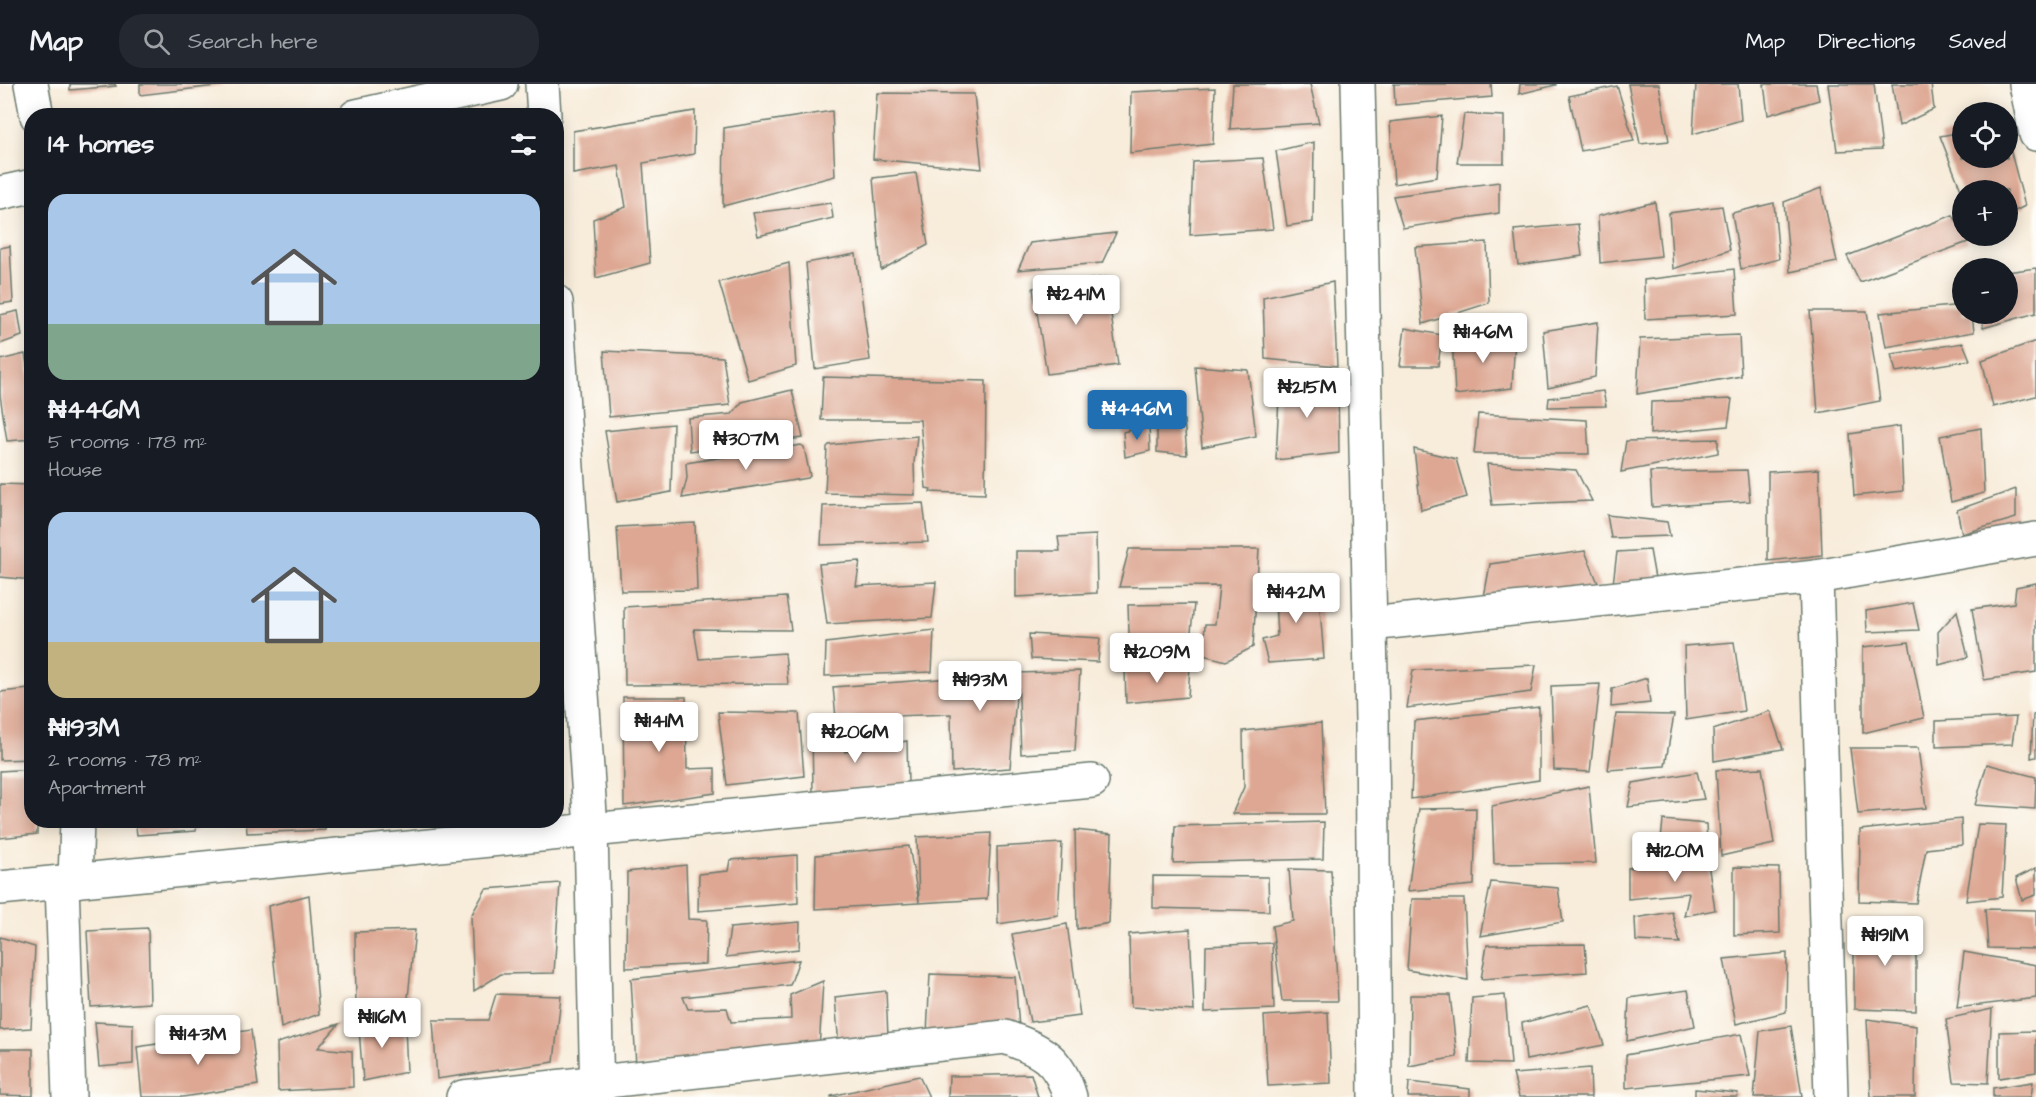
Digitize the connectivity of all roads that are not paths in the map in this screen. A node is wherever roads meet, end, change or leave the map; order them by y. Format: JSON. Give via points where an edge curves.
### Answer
{"nodes":[{"id":1,"x":31,"y":84,"type":"edge"},
{"id":2,"x":501,"y":84,"type":"edge"},
{"id":3,"x":542,"y":84,"type":"edge"},
{"id":4,"x":1358,"y":84,"type":"edge"},
{"id":5,"x":2026,"y":84,"type":"edge"},
{"id":6,"x":36,"y":108,"type":"edge"},
{"id":7,"x":392,"y":108,"type":"edge"},
{"id":8,"x":544,"y":108,"type":"edge"},
{"id":9,"x":2036,"y":134,"type":"edge"},
{"id":10,"x":24,"y":188,"type":"edge"},
{"id":11,"x":0,"y":193,"type":"edge"},
{"id":12,"x":564,"y":422,"type":"edge"},
{"id":13,"x":2036,"y":539,"type":"edge"},
{"id":14,"x":1816,"y":577,"type":"junction"},
{"id":15,"x":1370,"y":624,"type":"junction"},
{"id":16,"x":1092,"y":781,"type":"dead end"},
{"id":17,"x":77,"y":828,"type":"edge"},
{"id":18,"x":591,"y":829,"type":"junction"},
{"id":19,"x":69,"y":882,"type":"junction"},
{"id":20,"x":0,"y":888,"type":"edge"},
{"id":21,"x":597,"y":1089,"type":"edge"},
{"id":22,"x":69,"y":1097,"type":"edge"},
{"id":23,"x":463,"y":1097,"type":"edge"},
{"id":24,"x":1070,"y":1097,"type":"edge"},
{"id":25,"x":1375,"y":1097,"type":"edge"},
{"id":26,"x":1831,"y":1097,"type":"edge"}],
"edges":[{"from":1,"to":6,"type":"street"},
{"from":2,"to":7,"type":"street"},
{"from":3,"to":8,"type":"street"},
{"from":4,"to":15,"type":"street"},
{"from":5,"to":9,"type":"street"},
{"from":10,"to":11,"type":"street"},
{"from":12,"to":18,"type":"street"},
{"from":13,"to":14,"type":"street"},
{"from":14,"to":15,"type":"street"},
{"from":14,"to":26,"type":"street"},
{"from":15,"to":25,"type":"street"},
{"from":16,"to":18,"type":"street"},
{"from":17,"to":19,"type":"street"},
{"from":18,"to":19,"type":"street"},
{"from":18,"to":21,"type":"street"},
{"from":19,"to":20,"type":"street"},
{"from":19,"to":22,"type":"street"},
{"from":21,"to":23,"type":"street"},
{"from":21,"to":24,"type":"street","via":[[1005,1037],[1039,1049],[1064,1078]]}]}
